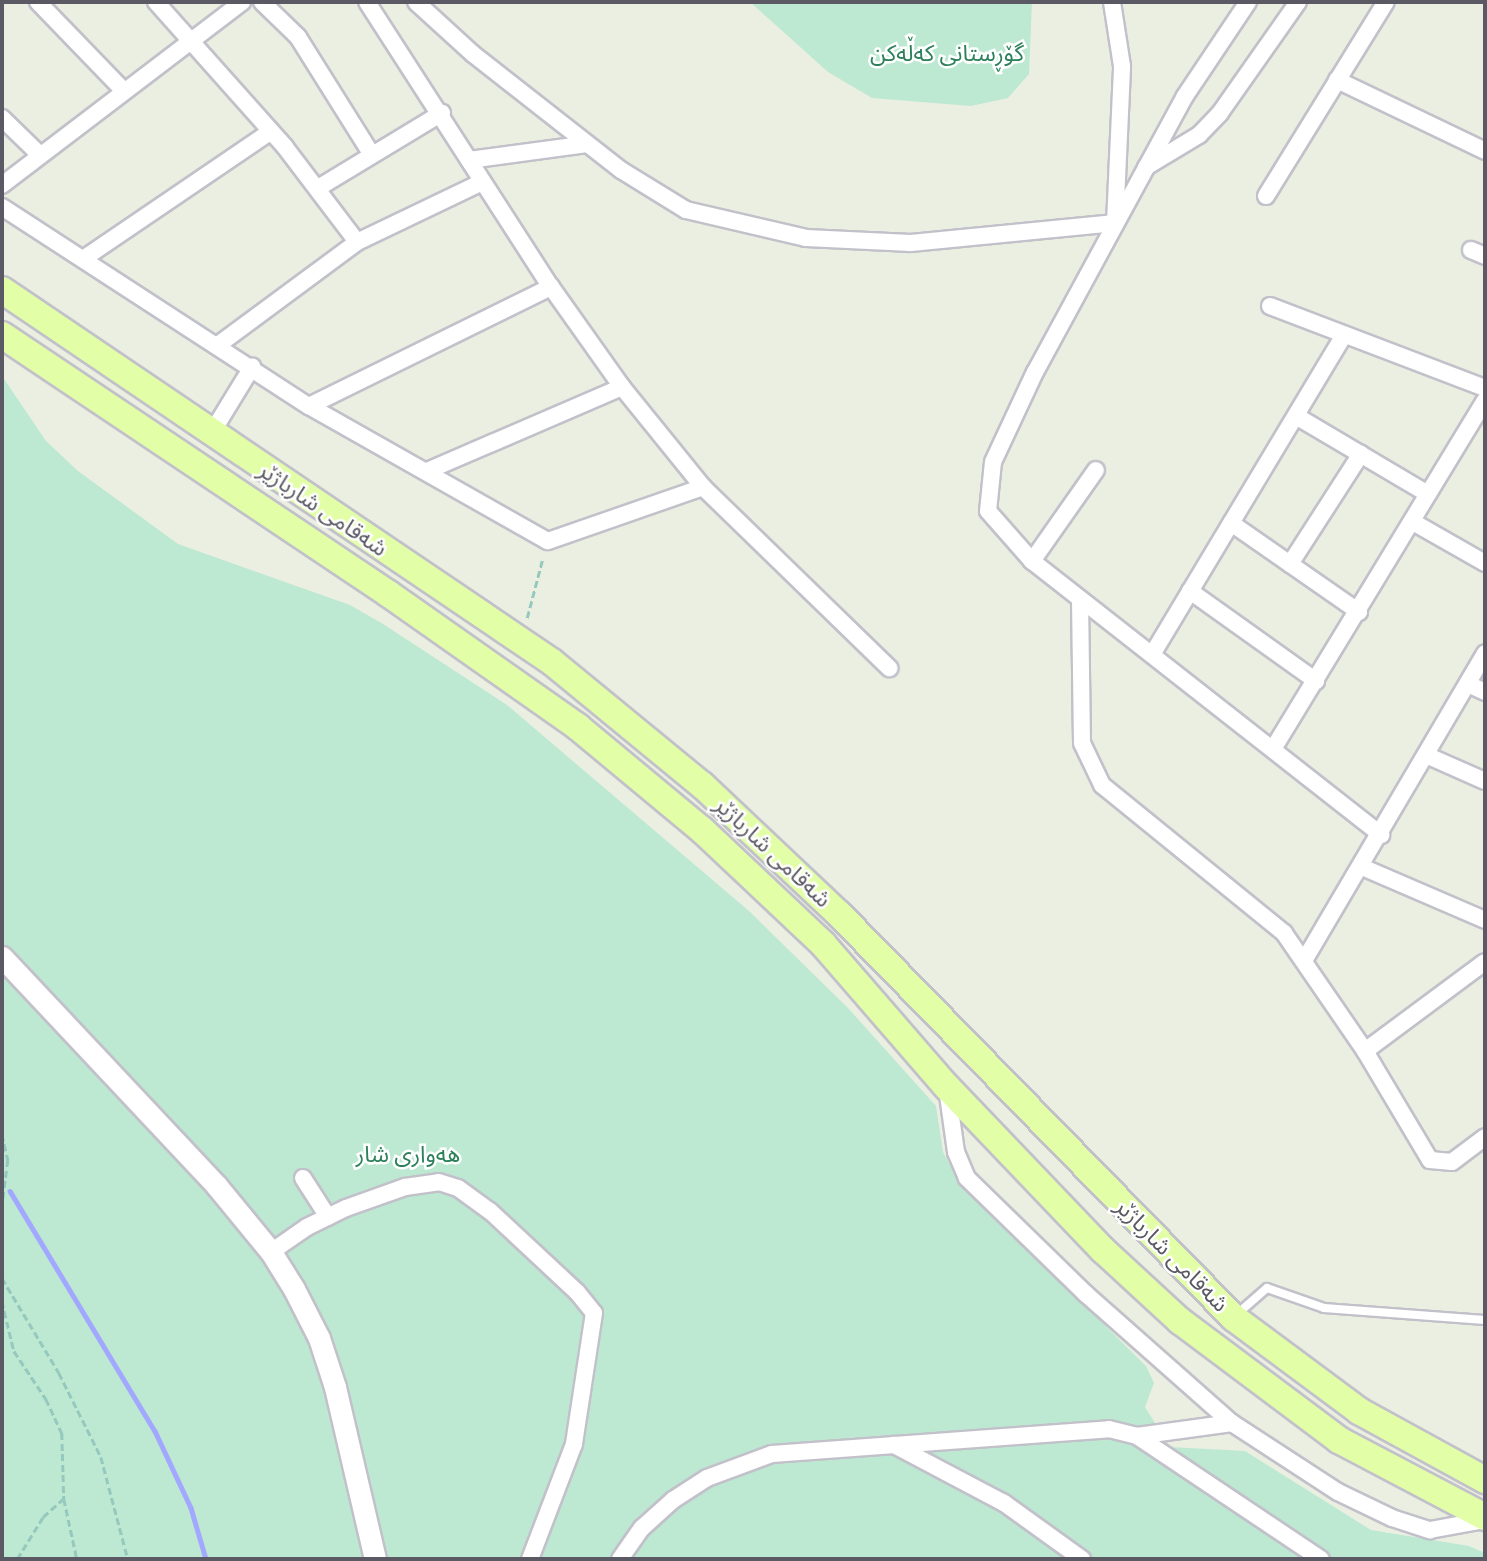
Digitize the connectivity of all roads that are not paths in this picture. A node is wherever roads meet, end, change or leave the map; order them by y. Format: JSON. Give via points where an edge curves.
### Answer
{"nodes":[{"id":1,"x":38,"y":2,"type":"edge"},
{"id":2,"x":156,"y":2,"type":"edge"},
{"id":3,"x":242,"y":2,"type":"edge"},
{"id":4,"x":262,"y":2,"type":"edge"},
{"id":5,"x":367,"y":2,"type":"edge"},
{"id":6,"x":416,"y":2,"type":"edge"},
{"id":7,"x":1112,"y":2,"type":"edge"},
{"id":8,"x":1248,"y":2,"type":"edge"},
{"id":9,"x":1298,"y":2,"type":"edge"},
{"id":10,"x":1386,"y":2,"type":"edge"},
{"id":11,"x":191,"y":40,"type":"junction"},
{"id":12,"x":1337,"y":80,"type":"junction"},
{"id":13,"x":122,"y":89,"type":"junction"},
{"id":14,"x":442,"y":113,"type":"junction"},
{"id":15,"x":2,"y":118,"type":"edge"},
{"id":16,"x":271,"y":131,"type":"junction"},
{"id":17,"x":587,"y":144,"type":"junction"},
{"id":18,"x":1485,"y":151,"type":"edge"},
{"id":19,"x":40,"y":155,"type":"junction"},
{"id":20,"x":372,"y":155,"type":"junction"},
{"id":21,"x":469,"y":160,"type":"junction"},
{"id":22,"x":1146,"y":167,"type":"junction"},
{"id":23,"x":482,"y":182,"type":"junction"},
{"id":24,"x":2,"y":185,"type":"edge"},
{"id":25,"x":318,"y":188,"type":"junction"},
{"id":26,"x":1265,"y":196,"type":"dead end"},
{"id":27,"x":2,"y":207,"type":"edge"},
{"id":28,"x":1115,"y":223,"type":"junction"},
{"id":29,"x":357,"y":242,"type":"junction"},
{"id":30,"x":83,"y":259,"type":"junction"},
{"id":31,"x":551,"y":287,"type":"junction"},
{"id":32,"x":2,"y":290,"type":"edge"},
{"id":33,"x":1270,"y":306,"type":"dead end"},
{"id":34,"x":2,"y":335,"type":"edge"},
{"id":35,"x":1344,"y":335,"type":"junction"},
{"id":36,"x":218,"y":345,"type":"junction"},
{"id":37,"x":252,"y":367,"type":"junction"},
{"id":38,"x":622,"y":387,"type":"junction"},
{"id":39,"x":1485,"y":388,"type":"edge"},
{"id":40,"x":1485,"y":400,"type":"edge"},
{"id":41,"x":309,"y":406,"type":"junction"},
{"id":42,"x":1296,"y":416,"type":"junction"},
{"id":43,"x":211,"y":434,"type":"junction"},
{"id":44,"x":1361,"y":454,"type":"junction"},
{"id":45,"x":427,"y":471,"type":"junction"},
{"id":46,"x":1096,"y":471,"type":"dead end"},
{"id":47,"x":704,"y":486,"type":"junction"},
{"id":48,"x":1428,"y":494,"type":"junction"},
{"id":49,"x":1413,"y":522,"type":"junction"},
{"id":50,"x":1231,"y":523,"type":"junction"},
{"id":51,"x":1032,"y":561,"type":"junction"},
{"id":52,"x":1485,"y":563,"type":"edge"},
{"id":53,"x":1290,"y":564,"type":"junction"},
{"id":54,"x":1190,"y":591,"type":"junction"},
{"id":55,"x":1080,"y":599,"type":"junction"},
{"id":56,"x":1359,"y":612,"type":"junction"},
{"id":57,"x":1153,"y":653,"type":"junction"},
{"id":58,"x":1485,"y":653,"type":"edge"},
{"id":59,"x":889,"y":668,"type":"dead end"},
{"id":60,"x":1316,"y":681,"type":"junction"},
{"id":61,"x":1468,"y":684,"type":"junction"},
{"id":62,"x":1485,"y":692,"type":"edge"},
{"id":63,"x":1273,"y":749,"type":"junction"},
{"id":64,"x":1426,"y":755,"type":"junction"},
{"id":65,"x":1485,"y":781,"type":"edge"},
{"id":66,"x":745,"y":826,"type":"junction"},
{"id":67,"x":1382,"y":835,"type":"junction"},
{"id":68,"x":724,"y":851,"type":"junction"},
{"id":69,"x":1362,"y":867,"type":"junction"},
{"id":70,"x":1485,"y":920,"type":"edge"},
{"id":71,"x":2,"y":957,"type":"edge"},
{"id":72,"x":1305,"y":959,"type":"junction"},
{"id":73,"x":1485,"y":962,"type":"edge"},
{"id":74,"x":1365,"y":1051,"type":"junction"},
{"id":75,"x":947,"y":1087,"type":"junction"},
{"id":76,"x":1485,"y":1137,"type":"edge"},
{"id":77,"x":303,"y":1178,"type":"dead end"},
{"id":78,"x":328,"y":1217,"type":"junction"},
{"id":79,"x":271,"y":1252,"type":"junction"},
{"id":80,"x":1234,"y":1318,"type":"junction"},
{"id":81,"x":1485,"y":1320,"type":"edge"},
{"id":82,"x":1231,"y":1423,"type":"junction"},
{"id":83,"x":1137,"y":1436,"type":"junction"},
{"id":84,"x":892,"y":1444,"type":"junction"},
{"id":85,"x":1485,"y":1480,"type":"edge"},
{"id":86,"x":1485,"y":1518,"type":"edge"},
{"id":87,"x":375,"y":1559,"type":"edge"},
{"id":88,"x":530,"y":1559,"type":"edge"},
{"id":89,"x":620,"y":1559,"type":"edge"},
{"id":90,"x":1082,"y":1559,"type":"edge"},
{"id":91,"x":1321,"y":1559,"type":"edge"}],
"edges":[{"from":1,"to":13,"type":"street"},
{"from":2,"to":11,"type":"street"},
{"from":3,"to":11,"type":"street"},
{"from":4,"to":20,"type":"street","via":[[298,37]]},
{"from":5,"to":14,"type":"street"},
{"from":6,"to":17,"type":"street","via":[[473,54]]},
{"from":7,"to":28,"type":"street","via":[[1122,66]]},
{"from":8,"to":22,"type":"street","via":[[1185,96]]},
{"from":9,"to":22,"type":"street","via":[[1220,113],[1199,135]]},
{"from":10,"to":12,"type":"street"},
{"from":11,"to":13,"type":"street"},
{"from":11,"to":16,"type":"street"},
{"from":12,"to":18,"type":"street"},
{"from":12,"to":26,"type":"street"},
{"from":13,"to":19,"type":"street"},
{"from":14,"to":20,"type":"street"},
{"from":14,"to":21,"type":"street"},
{"from":15,"to":19,"type":"street"},
{"from":16,"to":25,"type":"street"},
{"from":16,"to":30,"type":"street"},
{"from":17,"to":21,"type":"street"},
{"from":17,"to":28,"type":"street","via":[[686,210],[806,238],[911,243]]},
{"from":19,"to":24,"type":"street"},
{"from":20,"to":25,"type":"street"},
{"from":21,"to":23,"type":"street"},
{"from":22,"to":28,"type":"street"},
{"from":23,"to":29,"type":"street"},
{"from":23,"to":31,"type":"street"},
{"from":25,"to":29,"type":"street"},
{"from":27,"to":30,"type":"street"},
{"from":28,"to":51,"type":"street","via":[[993,462],[988,511]]},
{"from":29,"to":36,"type":"street"},
{"from":30,"to":36,"type":"street"},
{"from":31,"to":38,"type":"street"},
{"from":31,"to":41,"type":"street"},
{"from":32,"to":43,"type":"main road","name":"شەقامی شارباژێر"},
{"from":33,"to":35,"type":"street"},
{"from":34,"to":68,"type":"main road","name":"شەقامی شارباژێر","via":[[567,719]]},
{"from":35,"to":39,"type":"street"},
{"from":35,"to":42,"type":"street"},
{"from":36,"to":37,"type":"street"},
{"from":37,"to":41,"type":"street"},
{"from":37,"to":43,"type":"street"},
{"from":38,"to":45,"type":"street"},
{"from":38,"to":47,"type":"street"},
{"from":40,"to":48,"type":"street"},
{"from":41,"to":45,"type":"street"},
{"from":42,"to":44,"type":"street"},
{"from":42,"to":50,"type":"street"},
{"from":43,"to":66,"type":"main road","name":"شەقامی شارباژێر","via":[[521,642],[702,785]]},
{"from":44,"to":48,"type":"street"},
{"from":44,"to":53,"type":"street"},
{"from":45,"to":47,"type":"street","via":[[548,541]]},
{"from":46,"to":51,"type":"street"},
{"from":47,"to":59,"type":"street"},
{"from":48,"to":49,"type":"street"},
{"from":49,"to":52,"type":"street"},
{"from":49,"to":56,"type":"street"},
{"from":50,"to":53,"type":"street"},
{"from":50,"to":54,"type":"street"},
{"from":51,"to":55,"type":"street"},
{"from":53,"to":56,"type":"street"},
{"from":54,"to":57,"type":"street"},
{"from":54,"to":60,"type":"street"},
{"from":55,"to":57,"type":"street"},
{"from":55,"to":72,"type":"street","via":[[1079,719],[1090,766],[1120,804],[1284,933]]},
{"from":56,"to":60,"type":"street"},
{"from":57,"to":63,"type":"street"},
{"from":58,"to":61,"type":"street"},
{"from":60,"to":63,"type":"street"},
{"from":61,"to":62,"type":"street"},
{"from":61,"to":64,"type":"street"},
{"from":63,"to":67,"type":"street"},
{"from":64,"to":65,"type":"street"},
{"from":64,"to":67,"type":"street"},
{"from":66,"to":68,"type":"main road"},
{"from":66,"to":80,"type":"main road","name":"شەقامی شارباژێر","via":[[839,914]]},
{"from":67,"to":69,"type":"street"},
{"from":68,"to":75,"type":"main road","name":"شەقامی شارباژێر","via":[[823,944]]},
{"from":69,"to":70,"type":"street"},
{"from":69,"to":72,"type":"street"},
{"from":71,"to":79,"type":"street","via":[[216,1185]]},
{"from":72,"to":74,"type":"street"},
{"from":73,"to":74,"type":"street"},
{"from":74,"to":76,"type":"street","via":[[1430,1160],[1452,1162]]},
{"from":75,"to":82,"type":"street","via":[[956,1152],[967,1178],[1086,1294]]},
{"from":75,"to":86,"type":"main road","name":"شەقامی شارباژێر","via":[[1103,1250],[1217,1352],[1339,1440]]},
{"from":77,"to":78,"type":"street"},
{"from":78,"to":79,"type":"street"},
{"from":78,"to":88,"type":"street","via":[[405,1187],[447,1183],[527,1241],[594,1313],[574,1444]]},
{"from":79,"to":87,"type":"street","via":[[319,1338],[344,1419]]},
{"from":80,"to":81,"type":"lane","via":[[1267,1288],[1324,1308]]},
{"from":80,"to":85,"type":"main road","name":"شەقامی شارباژێر","via":[[1376,1422]]},
{"from":82,"to":83,"type":"street"},
{"from":82,"to":86,"type":"street","via":[[1338,1492],[1392,1518],[1430,1530]]},
{"from":83,"to":84,"type":"street","via":[[1109,1429]]},
{"from":83,"to":91,"type":"street"},
{"from":84,"to":89,"type":"street","via":[[810,1448],[741,1463],[673,1500],[642,1528]]},
{"from":84,"to":90,"type":"street","via":[[1004,1503]]}]}
